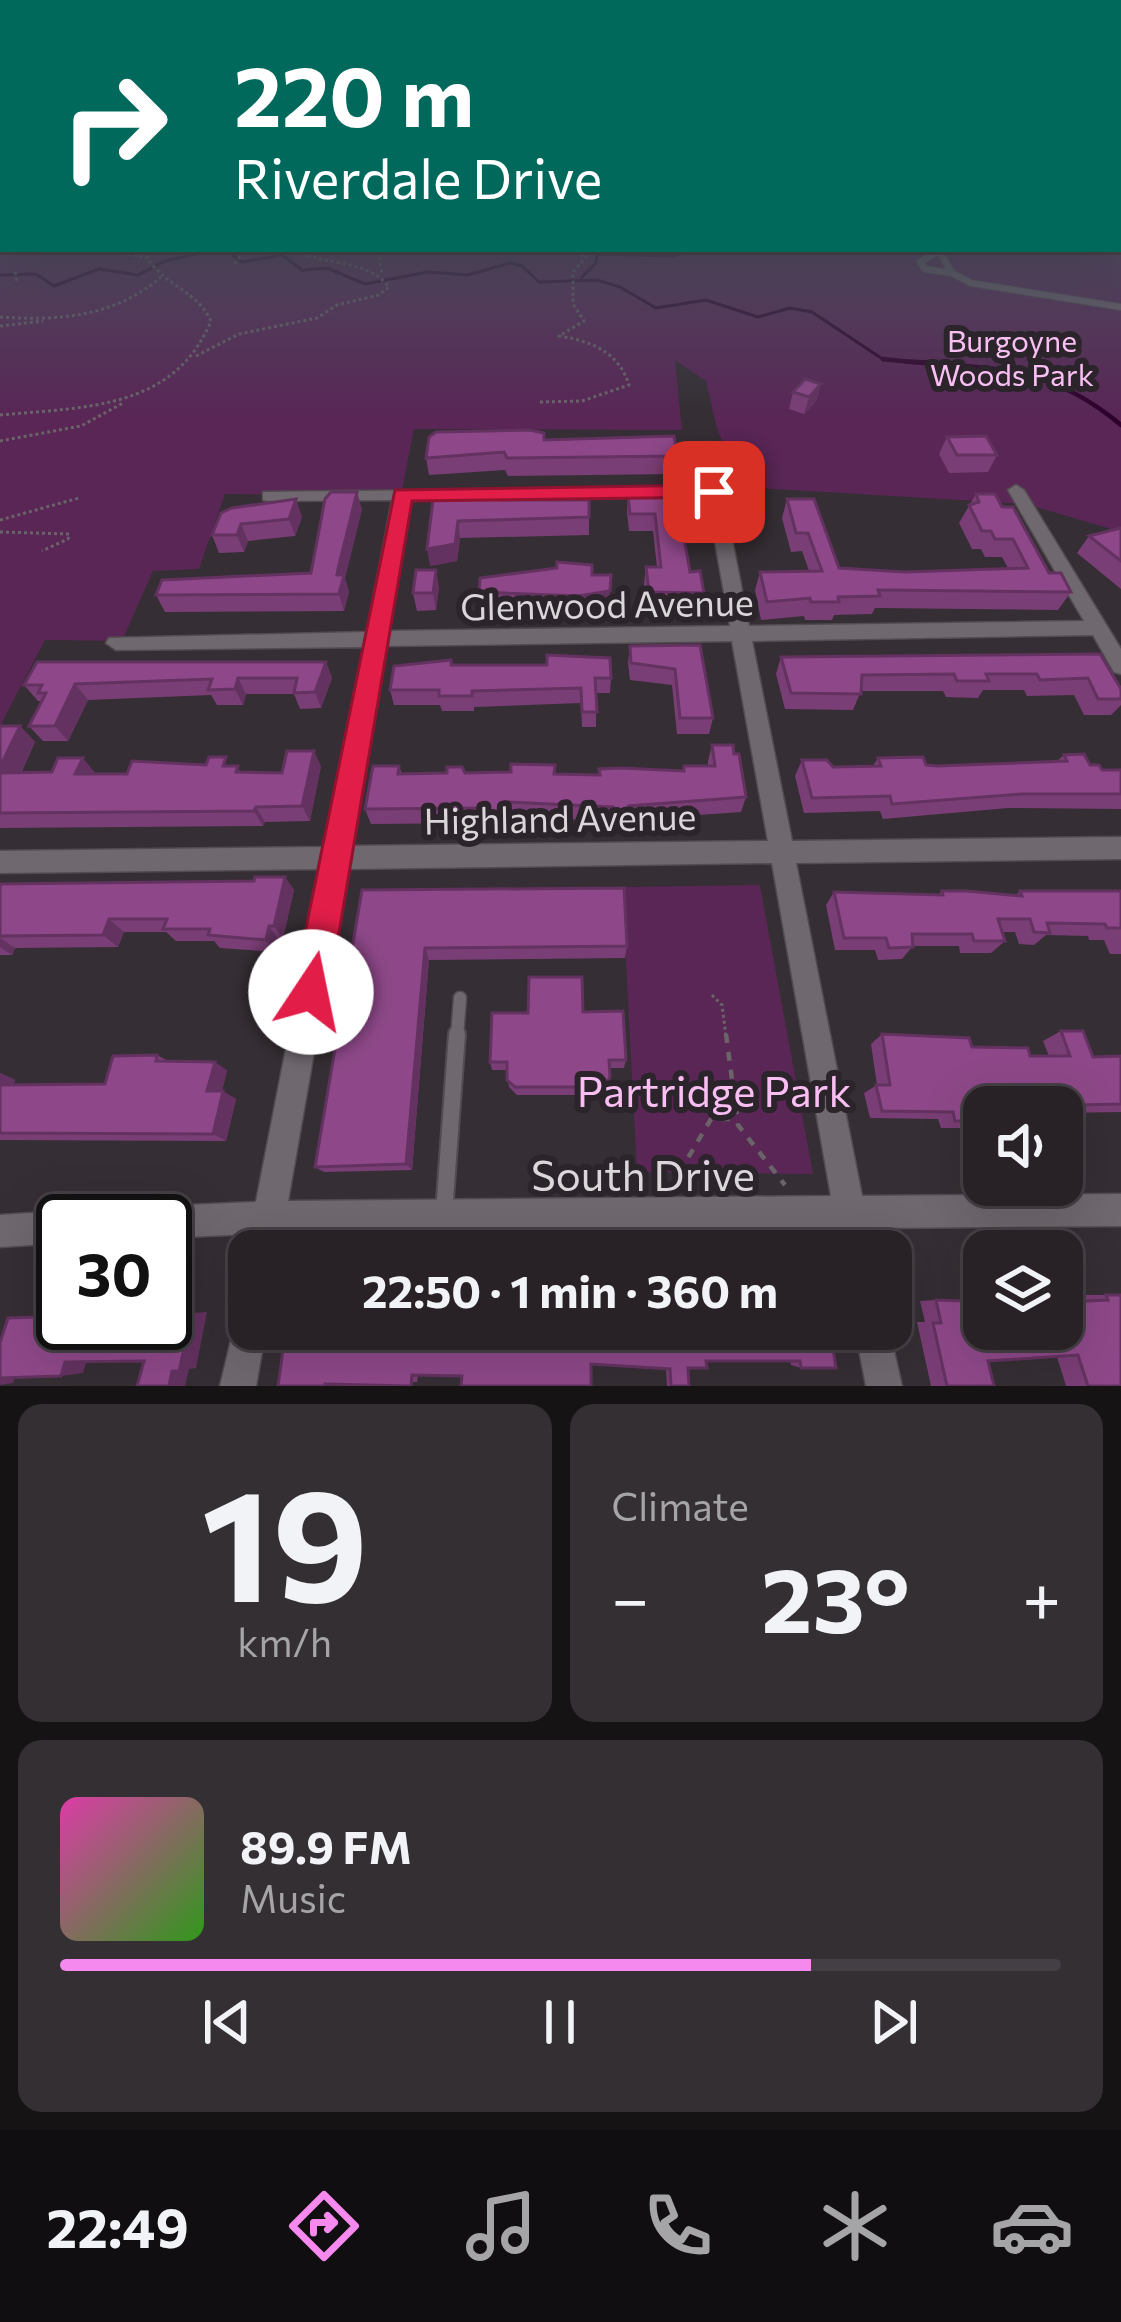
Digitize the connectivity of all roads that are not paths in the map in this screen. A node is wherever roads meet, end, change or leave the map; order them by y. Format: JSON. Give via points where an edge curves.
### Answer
{"nodes":[{"id":1,"x":994,"y":287,"type":"edge"},
{"id":2,"x":1121,"y":307,"type":"edge"},
{"id":3,"x":706,"y":447,"type":"dead end"},
{"id":4,"x":1016,"y":490,"type":"dead end"},
{"id":5,"x":714,"y":492,"type":"junction"},
{"id":6,"x":402,"y":494,"type":"junction"},
{"id":7,"x":269,"y":496,"type":"dead end"},
{"id":8,"x":1099,"y":628,"type":"junction"},
{"id":9,"x":741,"y":633,"type":"junction"},
{"id":10,"x":375,"y":640,"type":"junction"},
{"id":11,"x":116,"y":643,"type":"dead end"},
{"id":12,"x":1121,"y":666,"type":"edge"},
{"id":13,"x":1121,"y":848,"type":"edge"},
{"id":14,"x":780,"y":849,"type":"junction"},
{"id":15,"x":336,"y":857,"type":"junction"},
{"id":16,"x":0,"y":862,"type":"edge"},
{"id":17,"x":460,"y":998,"type":"dead end"},
{"id":18,"x":1121,"y":1210,"type":"edge"},
{"id":19,"x":850,"y":1215,"type":"junction"},
{"id":20,"x":444,"y":1216,"type":"junction"},
{"id":21,"x":270,"y":1217,"type":"junction"},
{"id":22,"x":192,"y":1221,"type":"edge"},
{"id":23,"x":36,"y":1229,"type":"edge"},
{"id":24,"x":267,"y":1230,"type":"edge"},
{"id":25,"x":853,"y":1230,"type":"edge"},
{"id":26,"x":0,"y":1231,"type":"edge"},
{"id":27,"x":245,"y":1350,"type":"edge"},
{"id":28,"x":876,"y":1350,"type":"edge"},
{"id":29,"x":238,"y":1386,"type":"edge"},
{"id":30,"x":884,"y":1386,"type":"edge"}],
"edges":[{"from":1,"to":2,"type":"lane"},
{"from":3,"to":5,"type":"street"},
{"from":4,"to":8,"type":"street"},
{"from":5,"to":6,"type":"street"},
{"from":5,"to":9,"type":"street"},
{"from":6,"to":7,"type":"street"},
{"from":6,"to":10,"type":"street"},
{"from":8,"to":9,"type":"street","name":"Glenwood Avenue"},
{"from":8,"to":12,"type":"street"},
{"from":9,"to":10,"type":"street","name":"Glenwood Avenue"},
{"from":9,"to":14,"type":"street"},
{"from":10,"to":11,"type":"street","name":"Glenwood Avenue"},
{"from":10,"to":15,"type":"street"},
{"from":13,"to":14,"type":"street","name":"Highland Avenue"},
{"from":14,"to":15,"type":"street","name":"Highland Avenue"},
{"from":14,"to":19,"type":"street"},
{"from":15,"to":16,"type":"street","name":"Highland Avenue"},
{"from":15,"to":21,"type":"street"},
{"from":17,"to":20,"type":"lane"},
{"from":18,"to":19,"type":"street","name":"South Drive"},
{"from":19,"to":20,"type":"street","name":"South Drive"},
{"from":19,"to":25,"type":"street"},
{"from":20,"to":21,"type":"street","name":"South Drive"},
{"from":21,"to":22,"type":"street","name":"South Drive"},
{"from":21,"to":24,"type":"street"},
{"from":23,"to":26,"type":"street"},
{"from":27,"to":29,"type":"street"},
{"from":28,"to":30,"type":"street"}]}
